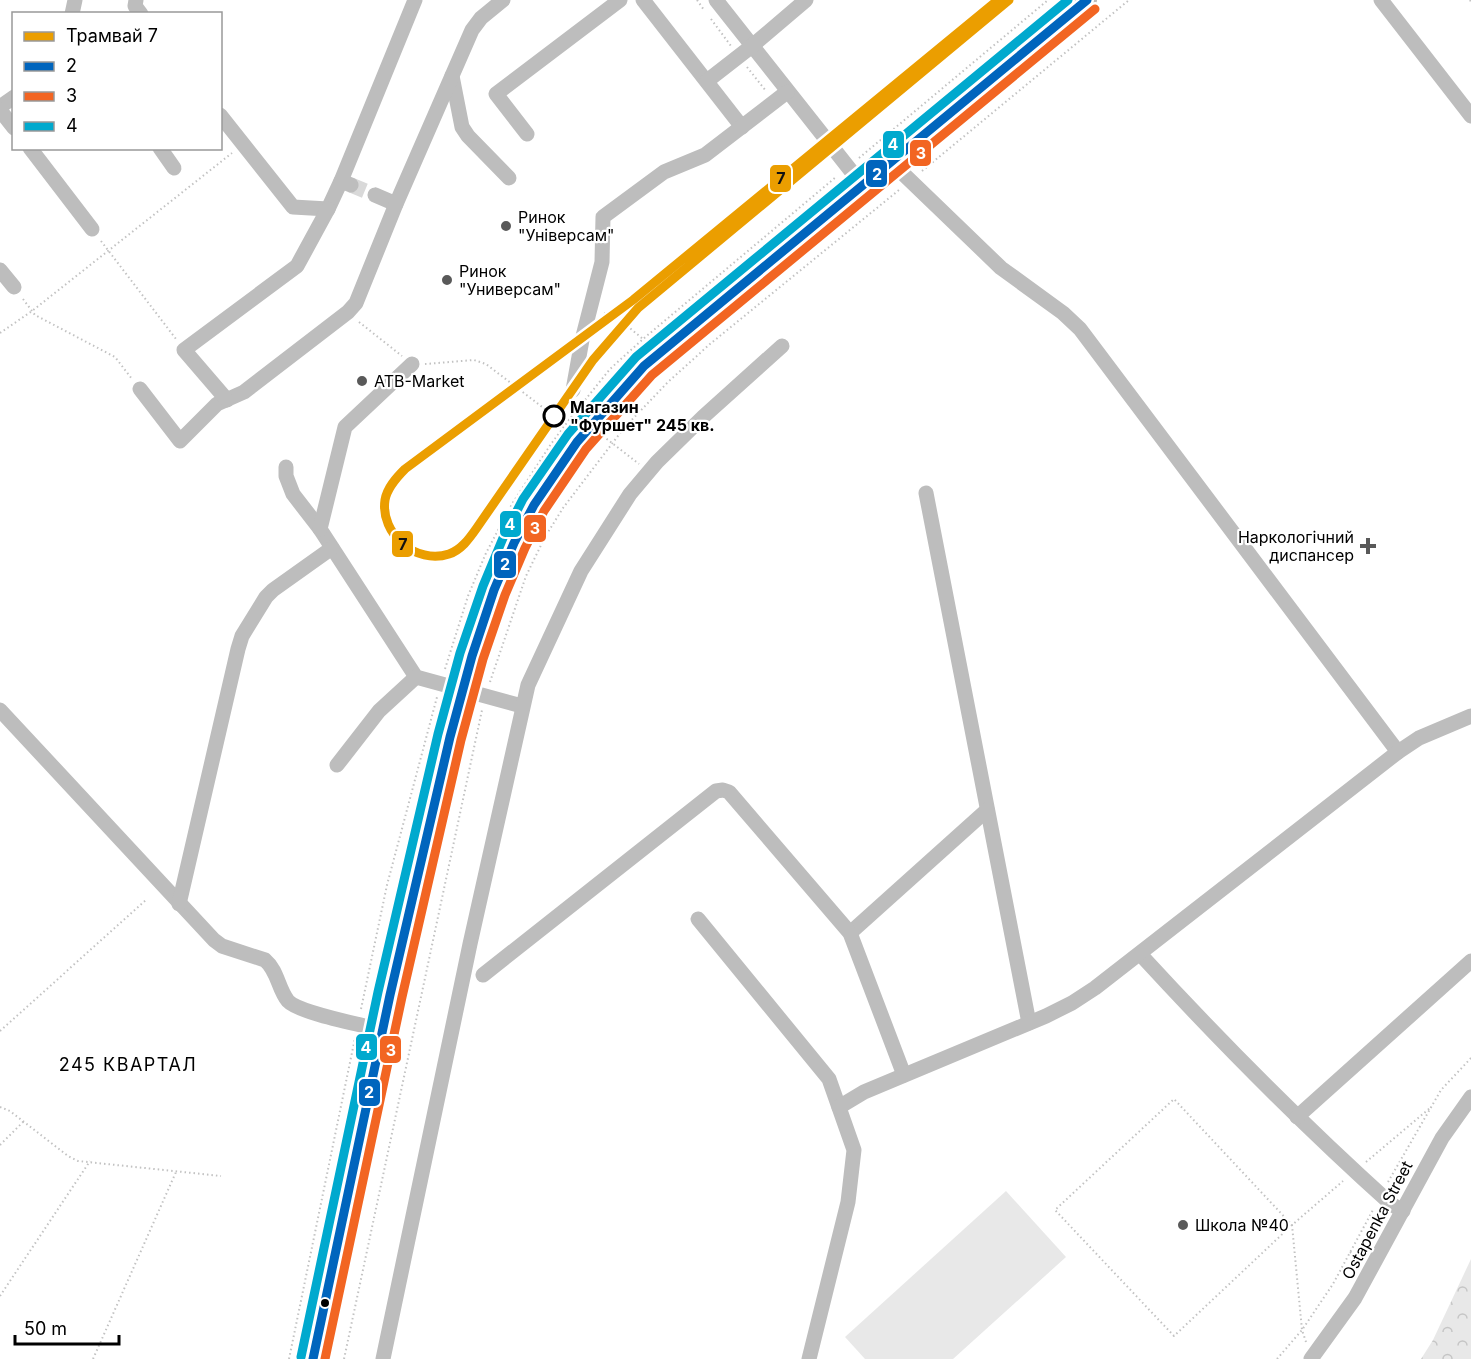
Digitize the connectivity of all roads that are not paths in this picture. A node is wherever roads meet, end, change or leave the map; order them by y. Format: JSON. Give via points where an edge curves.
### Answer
{"nodes":[{"id":1,"x":415,"y":0,"type":"edge"},
{"id":2,"x":503,"y":0,"type":"edge"},
{"id":3,"x":620,"y":0,"type":"edge"},
{"id":4,"x":643,"y":0,"type":"edge"},
{"id":5,"x":716,"y":0,"type":"edge"},
{"id":6,"x":806,"y":0,"type":"edge"},
{"id":7,"x":1087,"y":0,"type":"edge"},
{"id":8,"x":1381,"y":0,"type":"edge"},
{"id":9,"x":752,"y":46,"type":"junction"},
{"id":10,"x":452,"y":75,"type":"junction"},
{"id":11,"x":707,"y":81,"type":"junction"},
{"id":12,"x":787,"y":92,"type":"junction"},
{"id":13,"x":12,"y":99,"type":"edge"},
{"id":14,"x":0,"y":109,"type":"edge"},
{"id":15,"x":1471,"y":116,"type":"edge"},
{"id":16,"x":222,"y":117,"type":"edge"},
{"id":17,"x":12,"y":125,"type":"edge"},
{"id":18,"x":742,"y":126,"type":"junction"},
{"id":19,"x":527,"y":134,"type":"dead end"},
{"id":20,"x":32,"y":150,"type":"edge"},
{"id":21,"x":161,"y":150,"type":"edge"},
{"id":22,"x":892,"y":163,"type":"junction"},
{"id":23,"x":174,"y":168,"type":"dead end"},
{"id":24,"x":509,"y":178,"type":"dead end"},
{"id":25,"x":863,"y":186,"type":"junction"},
{"id":26,"x":375,"y":195,"type":"tunnel mouth"},
{"id":27,"x":396,"y":204,"type":"junction"},
{"id":28,"x":328,"y":209,"type":"junction"},
{"id":29,"x":92,"y":229,"type":"road end"},
{"id":30,"x":0,"y":270,"type":"edge"},
{"id":31,"x":14,"y":287,"type":"road end"},
{"id":32,"x":782,"y":346,"type":"dead end"},
{"id":33,"x":412,"y":364,"type":"road end"},
{"id":34,"x":140,"y":389,"type":"road end"},
{"id":35,"x":573,"y":390,"type":"dead end"},
{"id":36,"x":227,"y":400,"type":"junction"},
{"id":37,"x":286,"y":467,"type":"dead end"},
{"id":38,"x":926,"y":493,"type":"dead end"},
{"id":39,"x":320,"y":529,"type":"junction"},
{"id":40,"x":332,"y":548,"type":"junction"},
{"id":41,"x":417,"y":678,"type":"junction"},
{"id":42,"x":462,"y":691,"type":"junction"},
{"id":43,"x":522,"y":706,"type":"junction"},
{"id":44,"x":0,"y":710,"type":"edge"},
{"id":45,"x":1471,"y":716,"type":"edge"},
{"id":46,"x":1398,"y":752,"type":"junction"},
{"id":47,"x":337,"y":765,"type":"dead end"},
{"id":48,"x":987,"y":810,"type":"junction"},
{"id":49,"x":179,"y":904,"type":"junction"},
{"id":50,"x":698,"y":919,"type":"dead end"},
{"id":51,"x":850,"y":933,"type":"junction"},
{"id":52,"x":1140,"y":954,"type":"junction"},
{"id":53,"x":1471,"y":961,"type":"edge"},
{"id":54,"x":483,"y":975,"type":"dead end"},
{"id":55,"x":1029,"y":1023,"type":"junction"},
{"id":56,"x":382,"y":1030,"type":"junction"},
{"id":57,"x":904,"y":1075,"type":"junction"},
{"id":58,"x":1471,"y":1097,"type":"edge"},
{"id":59,"x":839,"y":1107,"type":"junction"},
{"id":60,"x":1297,"y":1117,"type":"junction"},
{"id":61,"x":1403,"y":1211,"type":"junction"},
{"id":62,"x":1310,"y":1354,"type":"edge"},
{"id":63,"x":313,"y":1359,"type":"edge"},
{"id":64,"x":383,"y":1359,"type":"edge"},
{"id":65,"x":809,"y":1359,"type":"edge"}],
"edges":[{"from":1,"to":28,"type":"street","via":[[346,183]]},
{"from":2,"to":10,"type":"street","via":[[472,30]]},
{"from":3,"to":19,"type":"street","via":[[496,94]]},
{"from":4,"to":11,"type":"street"},
{"from":5,"to":9,"type":"street"},
{"from":6,"to":9,"type":"street"},
{"from":7,"to":22,"type":"main road"},
{"from":8,"to":15,"type":"street"},
{"from":9,"to":11,"type":"street"},
{"from":9,"to":12,"type":"street"},
{"from":10,"to":24,"type":"street","via":[[462,127]]},
{"from":10,"to":27,"type":"street"},
{"from":11,"to":18,"type":"street"},
{"from":12,"to":18,"type":"street"},
{"from":12,"to":25,"type":"street"},
{"from":13,"to":14,"type":"street"},
{"from":14,"to":17,"type":"street"},
{"from":16,"to":28,"type":"street","via":[[293,207]]},
{"from":18,"to":35,"type":"street","via":[[705,155],[664,172],[603,216],[602,262]]},
{"from":20,"to":29,"type":"street"},
{"from":21,"to":23,"type":"street"},
{"from":22,"to":25,"type":"main road"},
{"from":22,"to":46,"type":"street","via":[[1001,268],[1080,329]]},
{"from":25,"to":42,"type":"main road","via":[[667,346],[590,426],[522,525],[494,587]]},
{"from":26,"to":27,"type":"street"},
{"from":27,"to":36,"type":"street","via":[[362,291],[348,312],[244,392]]},
{"from":28,"to":36,"type":"street","via":[[297,266],[184,350]]},
{"from":30,"to":31,"type":"street"},
{"from":32,"to":43,"type":"street","via":[[649,471],[607,528],[581,571],[536,665]]},
{"from":33,"to":39,"type":"street","via":[[345,427]]},
{"from":34,"to":36,"type":"street","via":[[180,441],[217,404]]},
{"from":37,"to":39,"type":"street","via":[[292,494]]},
{"from":38,"to":48,"type":"street"},
{"from":39,"to":40,"type":"street"},
{"from":40,"to":41,"type":"street"},
{"from":40,"to":49,"type":"street","via":[[273,590],[242,636]]},
{"from":41,"to":42,"type":"street"},
{"from":41,"to":47,"type":"street","via":[[379,711]]},
{"from":42,"to":43,"type":"street"},
{"from":42,"to":56,"type":"main road"},
{"from":43,"to":64,"type":"street"},
{"from":44,"to":49,"type":"street"},
{"from":45,"to":46,"type":"street","via":[[1419,738]]},
{"from":46,"to":52,"type":"street"},
{"from":48,"to":51,"type":"street"},
{"from":48,"to":55,"type":"street"},
{"from":49,"to":56,"type":"street","via":[[222,946],[270,964],[285,997],[297,1008]]},
{"from":50,"to":59,"type":"street","via":[[829,1079]]},
{"from":51,"to":54,"type":"street","via":[[729,792],[723,790],[716,791]]},
{"from":51,"to":57,"type":"street"},
{"from":52,"to":55,"type":"street","via":[[1072,1003]]},
{"from":52,"to":60,"type":"street"},
{"from":53,"to":60,"type":"street"},
{"from":55,"to":57,"type":"street"},
{"from":56,"to":63,"type":"main road"},
{"from":57,"to":59,"type":"street"},
{"from":58,"to":61,"type":"street","name":"Ostapenka Street","via":[[1442,1138]]},
{"from":59,"to":65,"type":"street","via":[[854,1150],[848,1202]]},
{"from":60,"to":61,"type":"street"},
{"from":61,"to":62,"type":"street","name":"Ostapenka Street","via":[[1355,1298]]}]}
